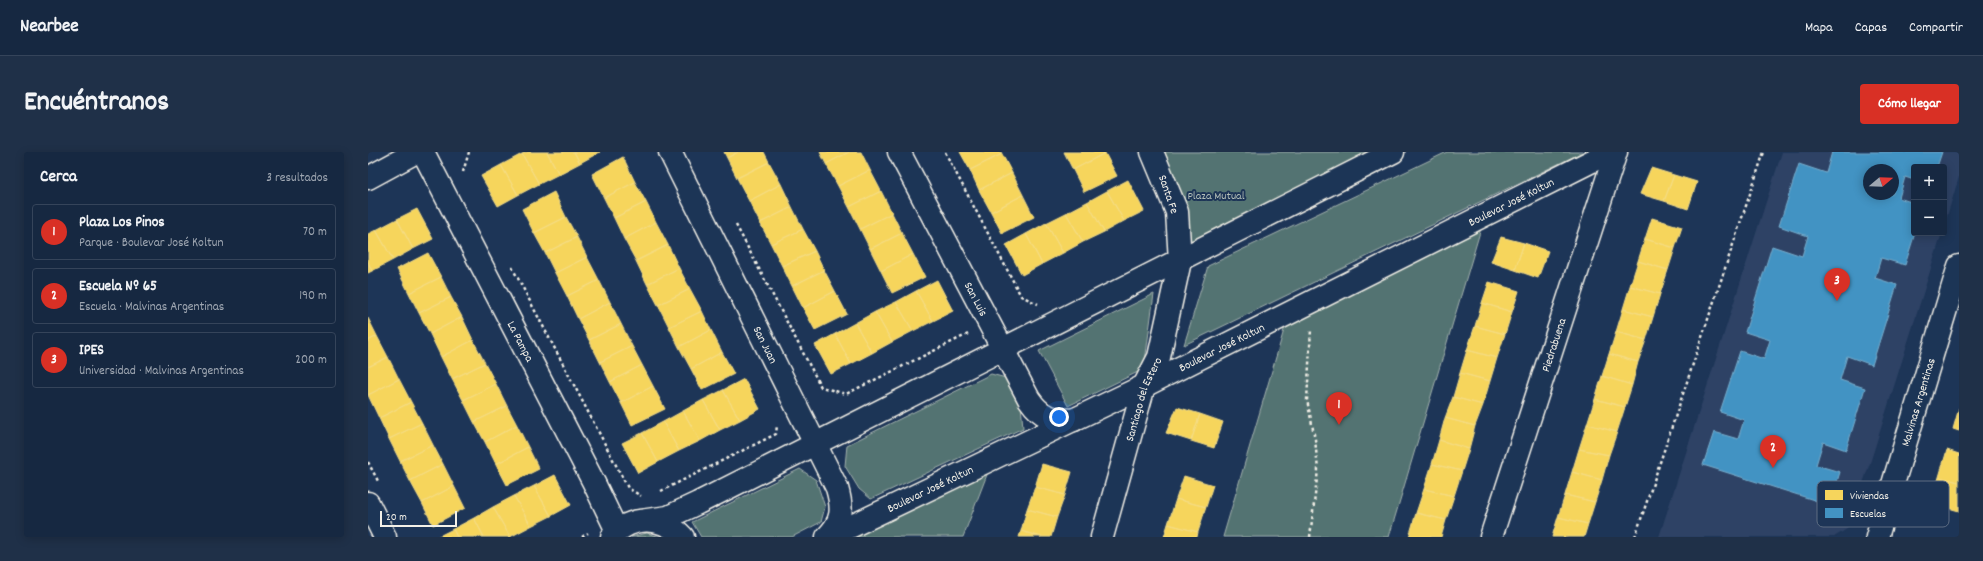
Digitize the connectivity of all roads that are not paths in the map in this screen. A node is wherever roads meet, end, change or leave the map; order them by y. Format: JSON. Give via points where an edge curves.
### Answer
{"nodes":[{"id":1,"x":416,"y":152,"type":"edge"},
{"id":2,"x":423,"y":152,"type":"edge"},
{"id":3,"x":670,"y":152,"type":"edge"},
{"id":4,"x":899,"y":152,"type":"edge"},
{"id":5,"x":1152,"y":152,"type":"edge"},
{"id":6,"x":1394,"y":152,"type":"edge"},
{"id":7,"x":1610,"y":152,"type":"edge"},
{"id":8,"x":1616,"y":152,"type":"edge"},
{"id":9,"x":368,"y":178,"type":"edge"},
{"id":10,"x":1180,"y":261,"type":"junction"},
{"id":11,"x":1959,"y":266,"type":"edge"},
{"id":12,"x":1002,"y":349,"type":"junction"},
{"id":13,"x":1144,"y":386,"type":"junction"},
{"id":14,"x":1074,"y":420,"type":"junction"},
{"id":15,"x":816,"y":444,"type":"junction"},
{"id":16,"x":1894,"y":481,"type":"edge"},
{"id":17,"x":368,"y":503,"type":"edge"},
{"id":18,"x":646,"y":510,"type":"junction"},
{"id":19,"x":1880,"y":527,"type":"edge"},
{"id":20,"x":614,"y":534,"type":"edge"},
{"id":21,"x":385,"y":537,"type":"edge"},
{"id":22,"x":683,"y":537,"type":"edge"},
{"id":23,"x":828,"y":537,"type":"edge"},
{"id":24,"x":1102,"y":537,"type":"edge"},
{"id":25,"x":1491,"y":537,"type":"edge"},
{"id":26,"x":1877,"y":537,"type":"edge"}],
"edges":[{"from":1,"to":9,"type":"street"},
{"from":2,"to":20,"type":"street","name":"La Pampa","via":[[594,483]]},
{"from":3,"to":15,"type":"street","name":"San Juan"},
{"from":4,"to":12,"type":"street","name":"San Luis"},
{"from":5,"to":10,"type":"street","name":"Santa Fe","via":[[1177,212]]},
{"from":6,"to":10,"type":"street"},
{"from":7,"to":13,"type":"street","name":"Boulevar José Koltun"},
{"from":8,"to":25,"type":"street","name":"Piedrabuena"},
{"from":10,"to":12,"type":"street"},
{"from":10,"to":13,"type":"street","name":"Santiago del Estero","via":[[1159,357]]},
{"from":11,"to":16,"type":"street","name":"Malvinas Argentinas"},
{"from":12,"to":14,"type":"street","name":"San Luis","via":[[1037,411],[1048,418]]},
{"from":12,"to":15,"type":"street"},
{"from":13,"to":14,"type":"street","name":"Boulevar José Koltun"},
{"from":13,"to":24,"type":"street","name":"Santiago del Estero"},
{"from":14,"to":23,"type":"street","name":"Boulevar José Koltun"},
{"from":15,"to":18,"type":"street","via":[[668,517]]},
{"from":15,"to":23,"type":"street","name":"San Juan","via":[[837,488],[841,504],[837,527]]},
{"from":17,"to":21,"type":"street"},
{"from":18,"to":20,"type":"street"},
{"from":18,"to":22,"type":"street"},
{"from":19,"to":26,"type":"street","name":"Malvinas Argentinas"}]}
